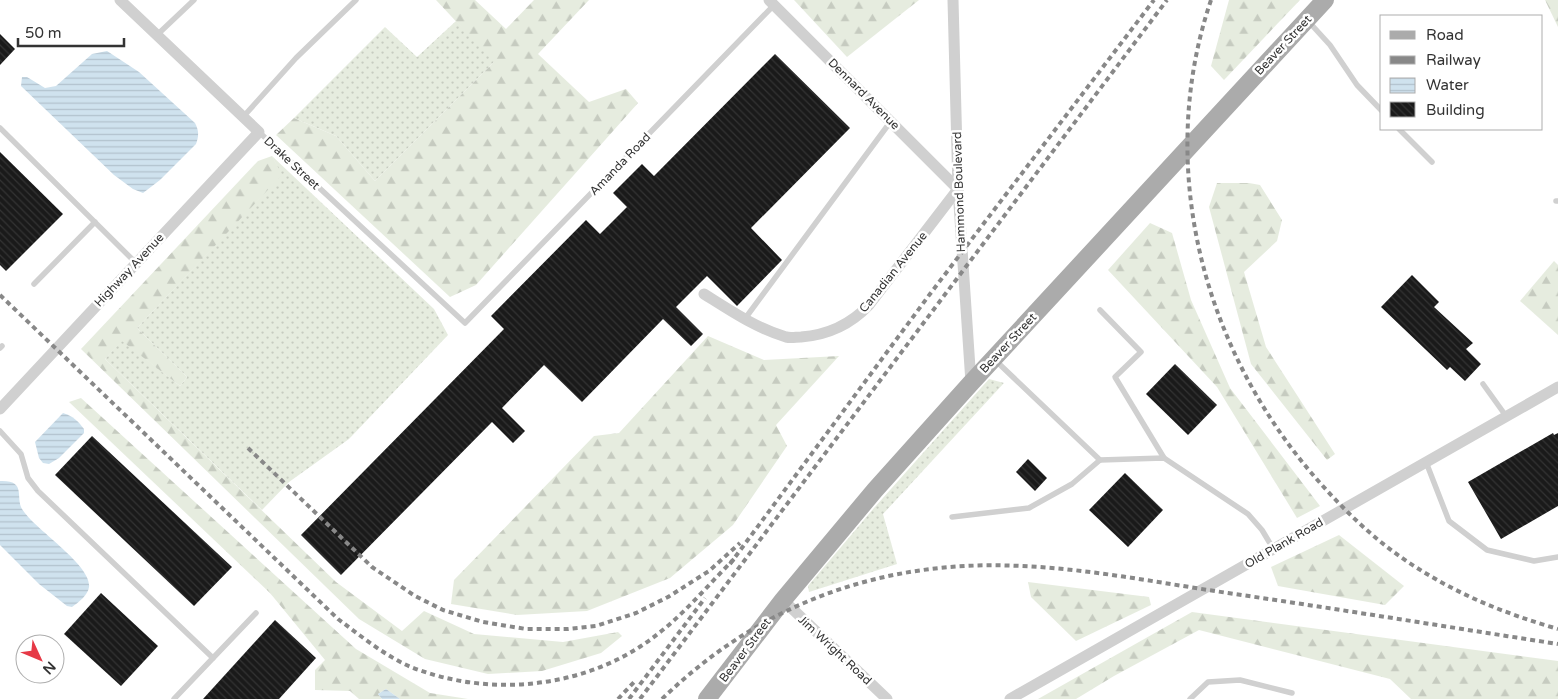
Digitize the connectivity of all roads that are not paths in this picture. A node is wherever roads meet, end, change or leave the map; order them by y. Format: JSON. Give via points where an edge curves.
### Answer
{"nodes":[{"id":1,"x":194,"y":0,"type":"edge"},
{"id":2,"x":356,"y":0,"type":"edge"},
{"id":3,"x":953,"y":0,"type":"edge"},
{"id":4,"x":1325,"y":0,"type":"edge"},
{"id":5,"x":124,"y":1,"type":"edge"},
{"id":6,"x":772,"y":2,"type":"edge"},
{"id":7,"x":1307,"y":20,"type":"junction"},
{"id":8,"x":157,"y":35,"type":"junction"},
{"id":9,"x":1380,"y":109,"type":"edge"},
{"id":10,"x":243,"y":117,"type":"junction"},
{"id":11,"x":891,"y":121,"type":"junction"},
{"id":12,"x":0,"y":128,"type":"edge"},
{"id":13,"x":1400,"y":130,"type":"edge"},
{"id":14,"x":258,"y":132,"type":"junction"},
{"id":15,"x":1432,"y":162,"type":"dead end"},
{"id":16,"x":958,"y":189,"type":"junction"},
{"id":17,"x":95,"y":222,"type":"junction"},
{"id":18,"x":136,"y":262,"type":"junction"},
{"id":19,"x":34,"y":284,"type":"dead end"},
{"id":20,"x":704,"y":294,"type":"dead end"},
{"id":21,"x":1100,"y":310,"type":"dead end"},
{"id":22,"x":744,"y":320,"type":"junction"},
{"id":23,"x":465,"y":323,"type":"joint"},
{"id":24,"x":994,"y":358,"type":"junction"},
{"id":25,"x":971,"y":383,"type":"junction"},
{"id":26,"x":1483,"y":384,"type":"dead end"},
{"id":27,"x":1558,"y":387,"type":"edge"},
{"id":28,"x":0,"y":408,"type":"edge"},
{"id":29,"x":1506,"y":416,"type":"junction"},
{"id":30,"x":0,"y":431,"type":"edge"},
{"id":31,"x":1164,"y":458,"type":"junction"},
{"id":32,"x":1100,"y":460,"type":"junction"},
{"id":33,"x":1426,"y":462,"type":"junction"},
{"id":34,"x":952,"y":517,"type":"dead end"},
{"id":35,"x":1274,"y":550,"type":"junction"},
{"id":36,"x":1558,"y":557,"type":"edge"},
{"id":37,"x":783,"y":600,"type":"junction"},
{"id":38,"x":256,"y":613,"type":"dead end"},
{"id":39,"x":213,"y":658,"type":"junction"},
{"id":40,"x":1292,"y":693,"type":"dead end"},
{"id":41,"x":174,"y":699,"type":"edge"},
{"id":42,"x":707,"y":699,"type":"edge"},
{"id":43,"x":887,"y":699,"type":"edge"},
{"id":44,"x":1010,"y":699,"type":"edge"},
{"id":45,"x":1190,"y":699,"type":"edge"}],
"edges":[{"from":1,"to":8,"type":"lane"},
{"from":2,"to":10,"type":"lane","via":[[296,58]]},
{"from":3,"to":16,"type":"street","name":"Hammond Boulevard"},
{"from":4,"to":7,"type":"main road","name":"Beaver Street"},
{"from":5,"to":8,"type":"street","name":"Drake Street"},
{"from":6,"to":11,"type":"street","name":"Dennard Avenue"},
{"from":6,"to":23,"type":"lane","name":"Amanda Road"},
{"from":7,"to":9,"type":"lane","via":[[1330,45],[1357,86]]},
{"from":7,"to":24,"type":"main road","name":"Beaver Street"},
{"from":8,"to":10,"type":"street","name":"Drake Street"},
{"from":10,"to":14,"type":"street","name":"Drake Street"},
{"from":11,"to":16,"type":"street","name":"Dennard Avenue"},
{"from":11,"to":22,"type":"lane"},
{"from":12,"to":17,"type":"lane"},
{"from":13,"to":15,"type":"lane"},
{"from":14,"to":18,"type":"street","name":"Highway Avenue"},
{"from":14,"to":23,"type":"lane","name":"Drake Street"},
{"from":16,"to":22,"type":"street","name":"Canadian Avenue","via":[[869,305],[851,321],[824,332],[788,338]]},
{"from":16,"to":25,"type":"street","name":"Hammond Boulevard"},
{"from":17,"to":18,"type":"lane"},
{"from":17,"to":19,"type":"lane"},
{"from":18,"to":28,"type":"street","name":"Highway Avenue"},
{"from":20,"to":22,"type":"street","name":"Canadian Avenue"},
{"from":21,"to":31,"type":"lane","via":[[1141,352],[1115,377]]},
{"from":24,"to":25,"type":"main road","name":"Beaver Street"},
{"from":24,"to":32,"type":"lane"},
{"from":25,"to":37,"type":"main road","name":"Beaver Street"},
{"from":26,"to":29,"type":"lane"},
{"from":27,"to":29,"type":"street","name":"Old Plank Road"},
{"from":29,"to":33,"type":"street","name":"Old Plank Road"},
{"from":30,"to":39,"type":"lane","via":[[21,454],[28,478],[38,491]]},
{"from":31,"to":32,"type":"lane"},
{"from":31,"to":35,"type":"lane","via":[[1248,514]]},
{"from":32,"to":34,"type":"lane","via":[[1072,484],[1029,508]]},
{"from":33,"to":35,"type":"street","name":"Old Plank Road"},
{"from":33,"to":36,"type":"lane","via":[[1449,521],[1487,550],[1534,561]]},
{"from":35,"to":44,"type":"street","name":"Old Plank Road"},
{"from":37,"to":42,"type":"main road","name":"Beaver Street"},
{"from":37,"to":43,"type":"street","name":"Jim Wright Road"},
{"from":38,"to":39,"type":"lane"},
{"from":39,"to":41,"type":"lane"},
{"from":40,"to":45,"type":"lane","via":[[1240,680],[1208,682]]}]}
